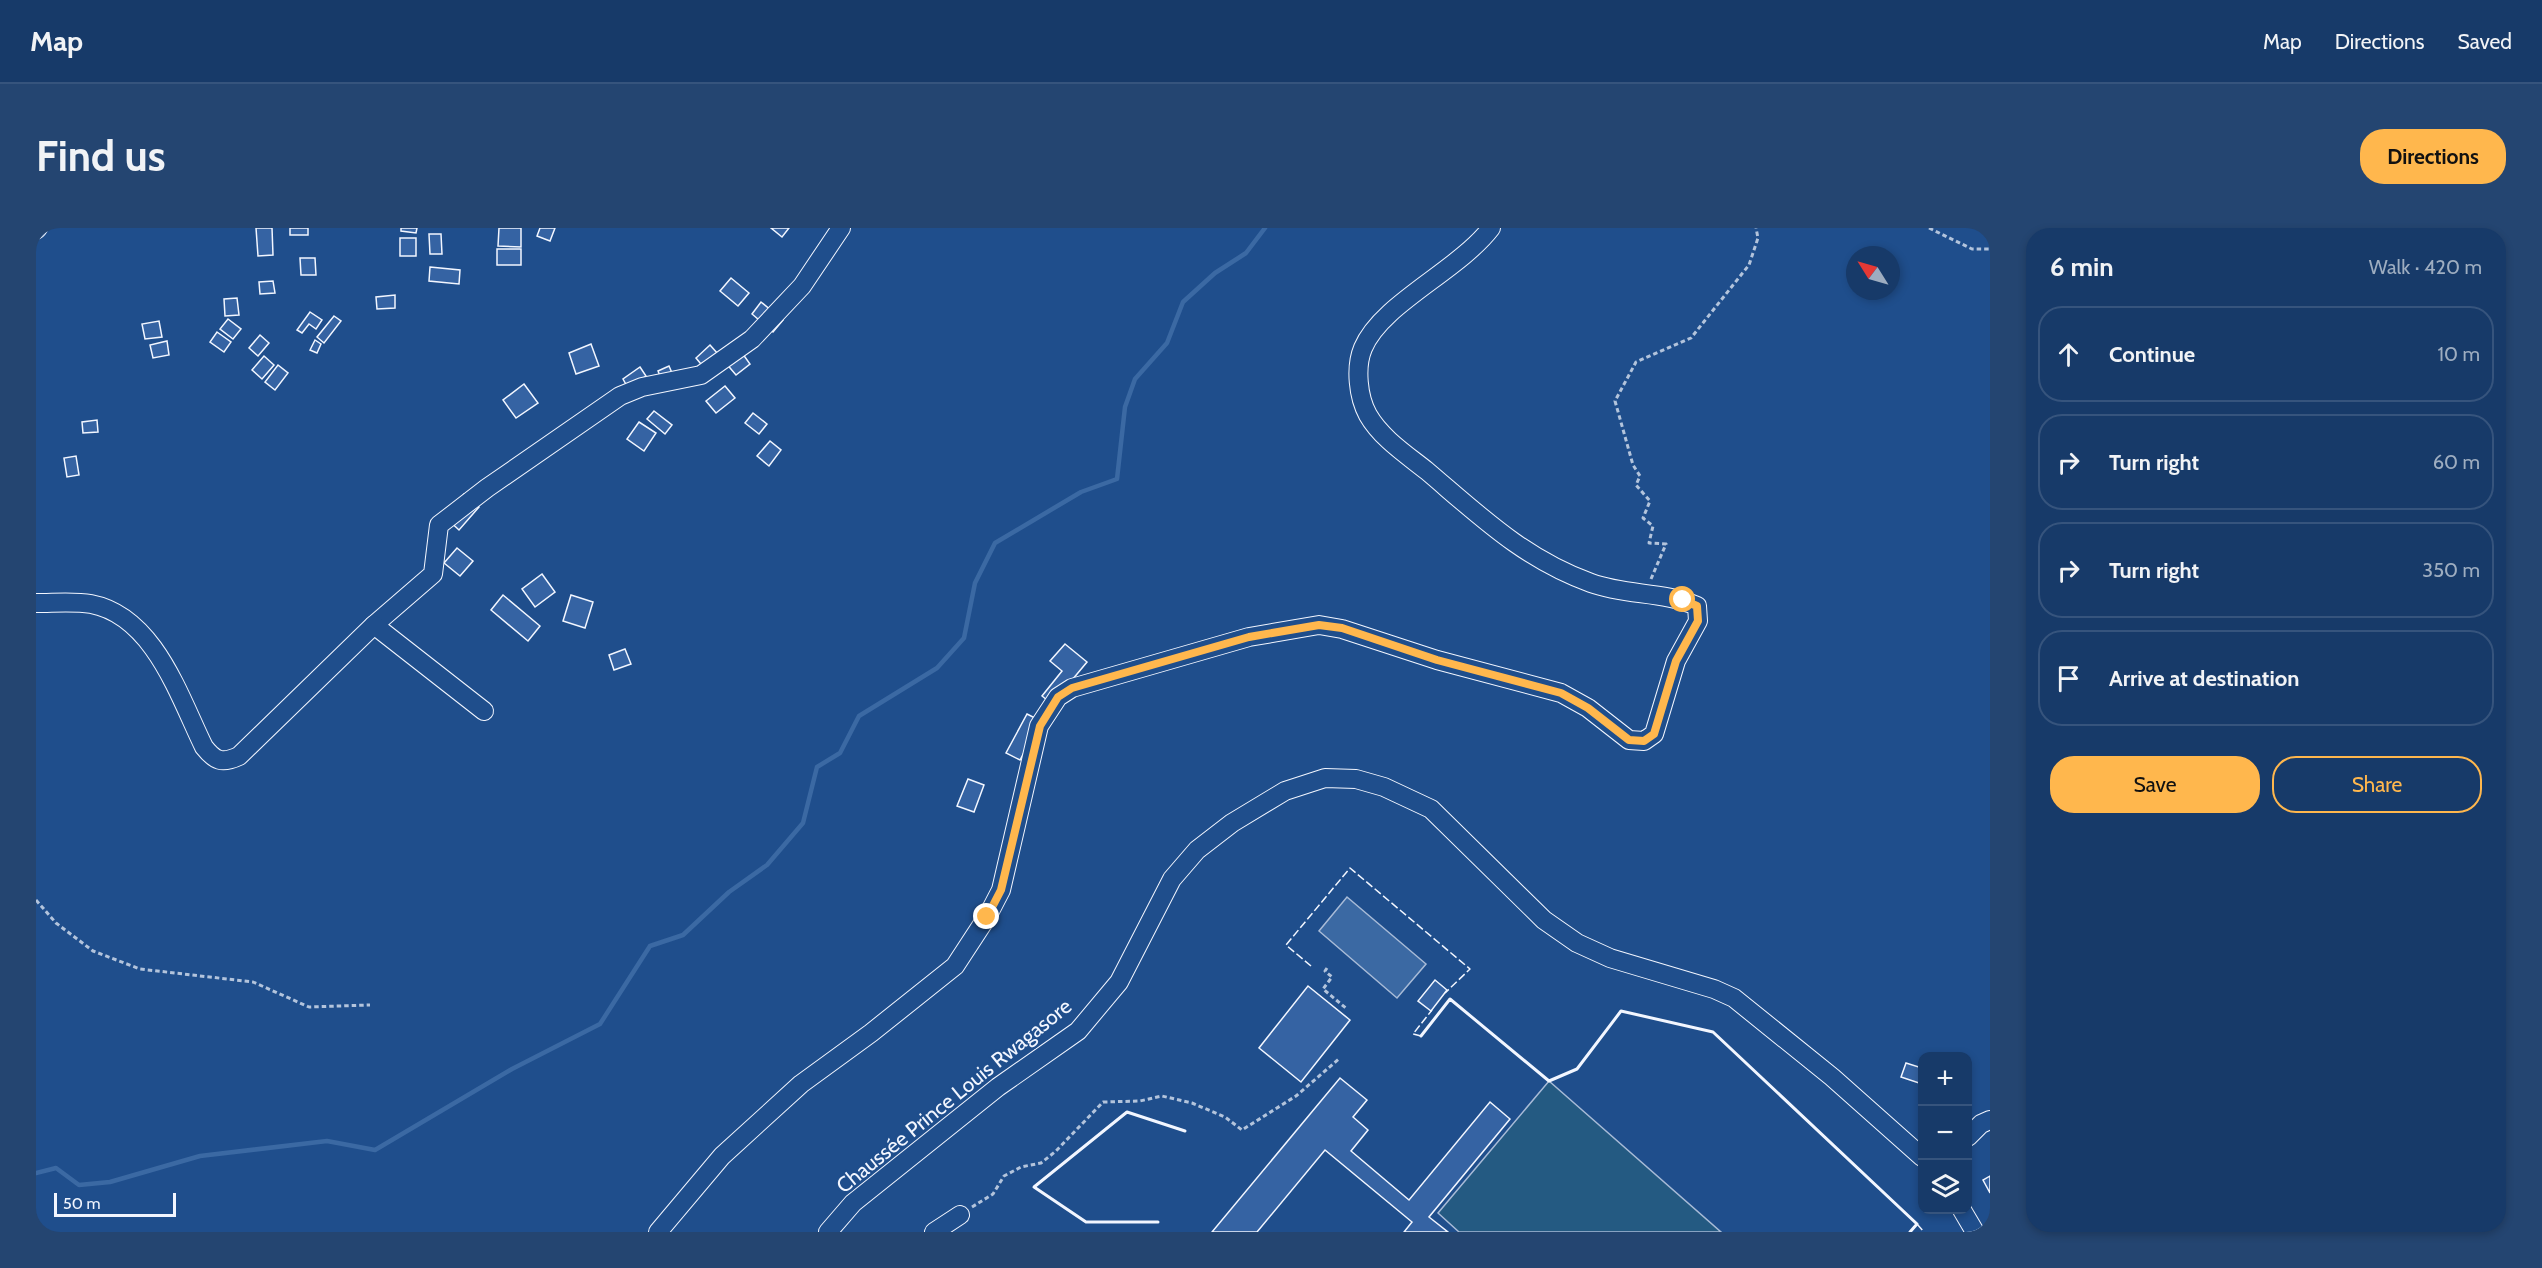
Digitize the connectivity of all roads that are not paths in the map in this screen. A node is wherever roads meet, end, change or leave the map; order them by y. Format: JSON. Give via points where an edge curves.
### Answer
{"nodes":[{"id":1,"x":841,"y":228,"type":"edge"},
{"id":2,"x":1491,"y":228,"type":"edge"},
{"id":3,"x":36,"y":603,"type":"edge"},
{"id":4,"x":374,"y":625,"type":"junction"},
{"id":5,"x":484,"y":711,"type":"dead end"},
{"id":6,"x":1990,"y":1120,"type":"edge"},
{"id":7,"x":1972,"y":1133,"type":"edge"},
{"id":8,"x":1918,"y":1153,"type":"edge"},
{"id":9,"x":1965,"y":1214,"type":"edge"},
{"id":10,"x":960,"y":1215,"type":"road end"},
{"id":11,"x":658,"y":1232,"type":"edge"},
{"id":12,"x":828,"y":1232,"type":"edge"},
{"id":13,"x":934,"y":1232,"type":"edge"},
{"id":14,"x":1975,"y":1232,"type":"edge"}],
"edges":[{"from":1,"to":4,"type":"street","via":[[802,286],[752,339],[701,375],[642,387],[620,396],[439,525],[433,574]]},
{"from":2,"to":11,"type":"street","via":[[1458,262],[1398,306],[1374,329],[1362,350],[1359,372],[1368,415],[1390,441],[1506,539],[1593,583],[1645,594],[1665,594],[1697,606],[1700,614],[1676,661],[1654,734],[1644,741],[1629,740],[1588,708],[1561,693],[1437,660],[1342,628],[1319,625],[1249,637],[1072,688],[1058,697],[1040,726],[1001,890],[955,966],[801,1084],[722,1156]]},
{"from":3,"to":4,"type":"street","via":[[91,604],[133,622],[150,642],[204,747],[220,762],[239,756]]},
{"from":4,"to":5,"type":"street"},
{"from":6,"to":7,"type":"street"},
{"from":8,"to":12,"type":"street","name":"Chaussée Prince Louis Rwagasore","via":[[1734,998],[1577,943],[1544,920],[1431,809],[1384,787],[1356,779],[1325,778],[1285,790],[1197,850],[1172,879],[1119,982],[1078,1031],[998,1087],[853,1203]]},
{"from":9,"to":14,"type":"street"},
{"from":10,"to":13,"type":"street"}]}
